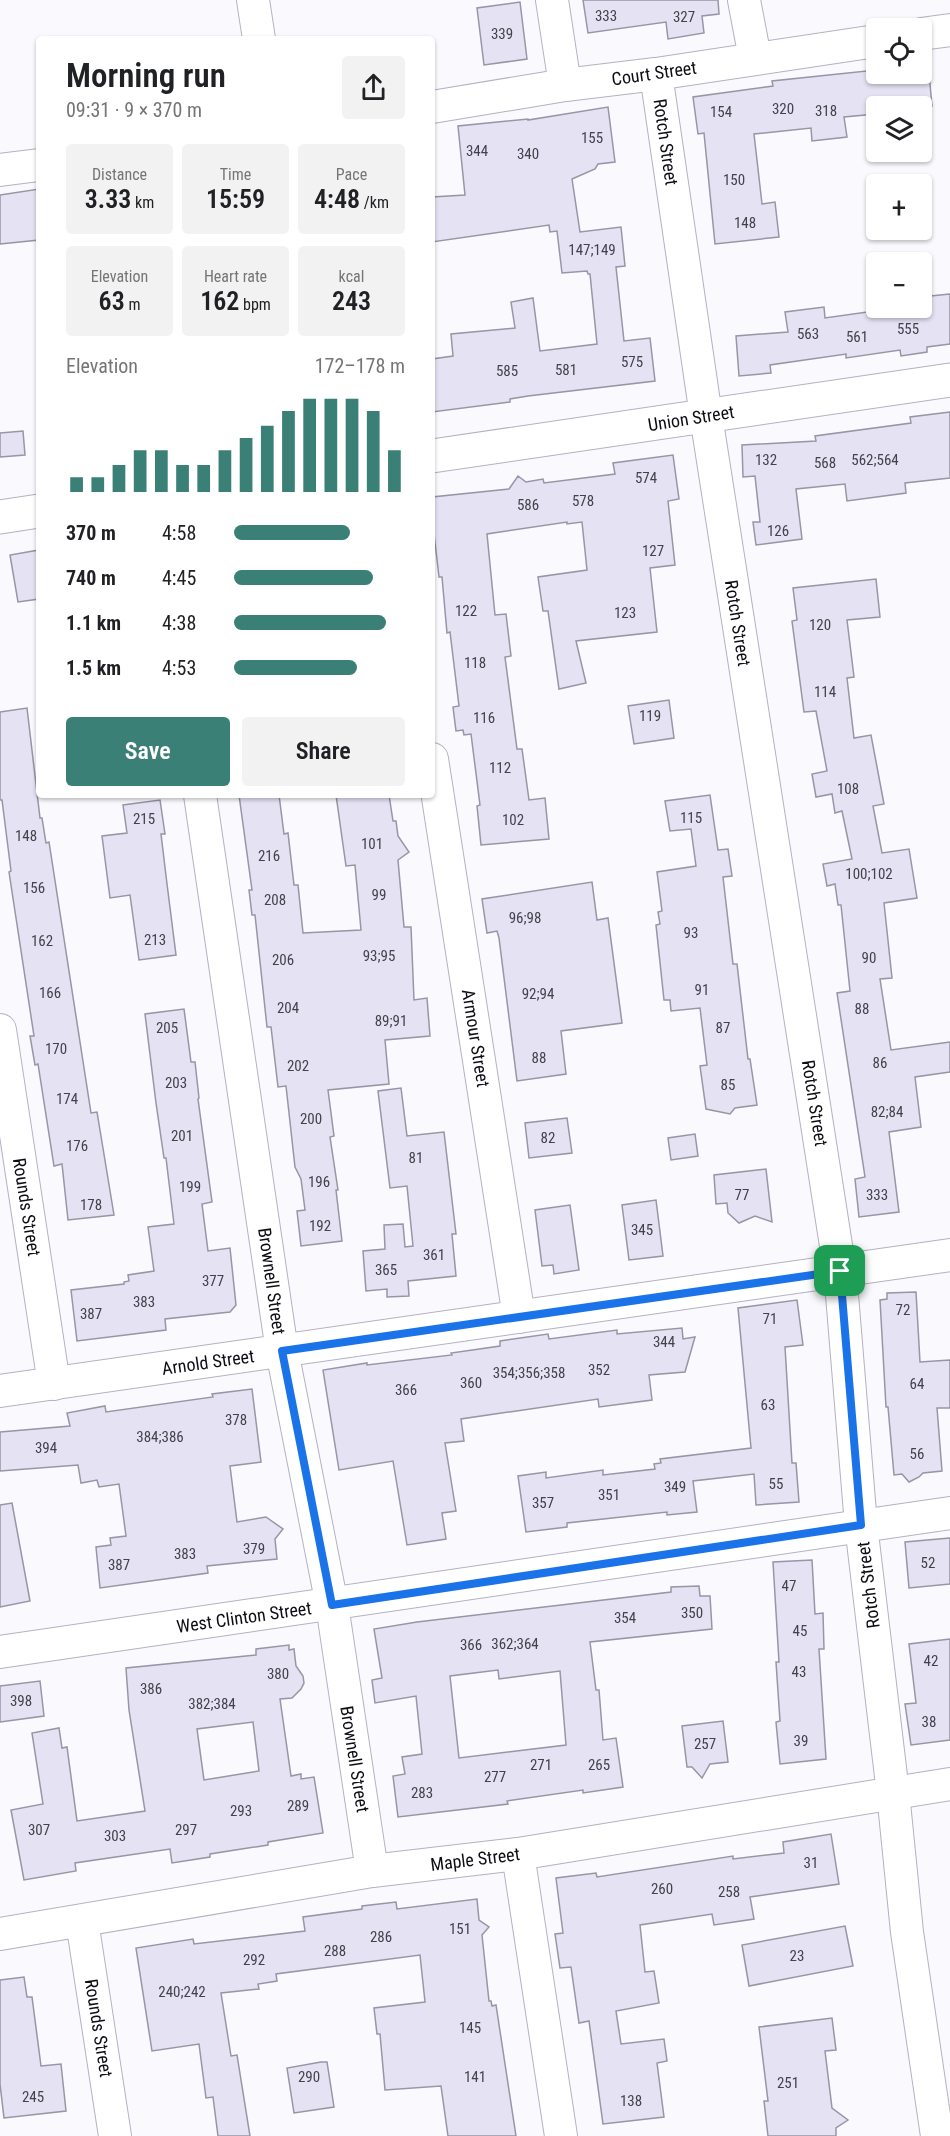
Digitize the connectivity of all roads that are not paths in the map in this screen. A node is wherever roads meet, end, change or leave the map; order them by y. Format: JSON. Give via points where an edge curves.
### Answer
{"nodes":[{"id":1,"x":253,"y":0,"type":"edge"},
{"id":2,"x":552,"y":0,"type":"edge"},
{"id":3,"x":744,"y":0,"type":"edge"},
{"id":4,"x":950,"y":30,"type":"edge"},
{"id":5,"x":932,"y":32,"type":"edge"},
{"id":6,"x":259,"y":36,"type":"edge"},
{"id":7,"x":866,"y":42,"type":"edge"},
{"id":8,"x":755,"y":58,"type":"junction"},
{"id":9,"x":656,"y":74,"type":"junction"},
{"id":10,"x":564,"y":85,"type":"junction"},
{"id":11,"x":435,"y":106,"type":"edge"},
{"id":12,"x":36,"y":165,"type":"edge"},
{"id":13,"x":0,"y":170,"type":"edge"},
{"id":14,"x":950,"y":380,"type":"edge"},
{"id":15,"x":706,"y":416,"type":"junction"},
{"id":16,"x":435,"y":456,"type":"edge"},
{"id":17,"x":36,"y":511,"type":"edge"},
{"id":18,"x":0,"y":517,"type":"edge"},
{"id":19,"x":435,"y":778,"type":"edge"},
{"id":20,"x":200,"y":798,"type":"edge"},
{"id":21,"x":0,"y":1030,"type":"edge"},
{"id":22,"x":950,"y":1255,"type":"edge"},
{"id":23,"x":840,"y":1271,"type":"junction"},
{"id":24,"x":519,"y":1317,"type":"junction"},
{"id":25,"x":282,"y":1351,"type":"junction"},
{"id":26,"x":54,"y":1383,"type":"junction"},
{"id":27,"x":0,"y":1391,"type":"edge"},
{"id":28,"x":950,"y":1513,"type":"edge"},
{"id":29,"x":861,"y":1525,"type":"junction"},
{"id":30,"x":332,"y":1605,"type":"junction"},
{"id":31,"x":0,"y":1652,"type":"edge"},
{"id":32,"x":950,"y":1784,"type":"edge"},
{"id":33,"x":893,"y":1793,"type":"junction"},
{"id":34,"x":519,"y":1854,"type":"junction"},
{"id":35,"x":372,"y":1871,"type":"junction"},
{"id":36,"x":82,"y":1921,"type":"junction"},
{"id":37,"x":1,"y":1931,"type":"edge"},
{"id":38,"x":115,"y":2136,"type":"edge"},
{"id":39,"x":561,"y":2136,"type":"edge"},
{"id":40,"x":937,"y":2136,"type":"edge"}],
"edges":[{"from":1,"to":6,"type":"street"},
{"from":2,"to":10,"type":"street"},
{"from":3,"to":8,"type":"street"},
{"from":4,"to":5,"type":"street"},
{"from":7,"to":8,"type":"street","name":"Court Street"},
{"from":8,"to":9,"type":"street","name":"Court Street"},
{"from":9,"to":10,"type":"street","name":"Court Street"},
{"from":9,"to":15,"type":"street","name":"Rotch Street"},
{"from":10,"to":11,"type":"street","name":"Court Street"},
{"from":12,"to":13,"type":"street"},
{"from":14,"to":15,"type":"main road","name":"Union Street"},
{"from":15,"to":16,"type":"main road","name":"Union Street"},
{"from":15,"to":23,"type":"street","name":"Rotch Street"},
{"from":17,"to":18,"type":"main road"},
{"from":19,"to":24,"type":"street","name":"Armour Street"},
{"from":20,"to":25,"type":"street","name":"Brownell Street"},
{"from":21,"to":26,"type":"street","name":"Rounds Street"},
{"from":22,"to":23,"type":"street","name":"Arnold Street"},
{"from":23,"to":24,"type":"street","name":"Arnold Street"},
{"from":23,"to":29,"type":"street","name":"Rotch Street"},
{"from":24,"to":25,"type":"street","name":"Arnold Street"},
{"from":25,"to":26,"type":"street","name":"Arnold Street"},
{"from":25,"to":30,"type":"street","name":"Brownell Street"},
{"from":26,"to":27,"type":"street","name":"Arnold Street"},
{"from":28,"to":29,"type":"street","name":"West Clinton Street"},
{"from":29,"to":30,"type":"street","name":"West Clinton Street"},
{"from":29,"to":33,"type":"street","name":"Rotch Street"},
{"from":30,"to":31,"type":"street","name":"West Clinton Street"},
{"from":30,"to":35,"type":"street","name":"Brownell Street"},
{"from":32,"to":33,"type":"street","name":"Maple Street"},
{"from":33,"to":34,"type":"street","name":"Maple Street"},
{"from":33,"to":40,"type":"street","name":"Rotch Street","via":[[907,1932]]},
{"from":34,"to":35,"type":"street","name":"Maple Street"},
{"from":34,"to":39,"type":"street"},
{"from":35,"to":36,"type":"street","name":"Maple Street"},
{"from":36,"to":37,"type":"street","name":"Maple Street"},
{"from":36,"to":38,"type":"street","name":"Rounds Street"}]}
